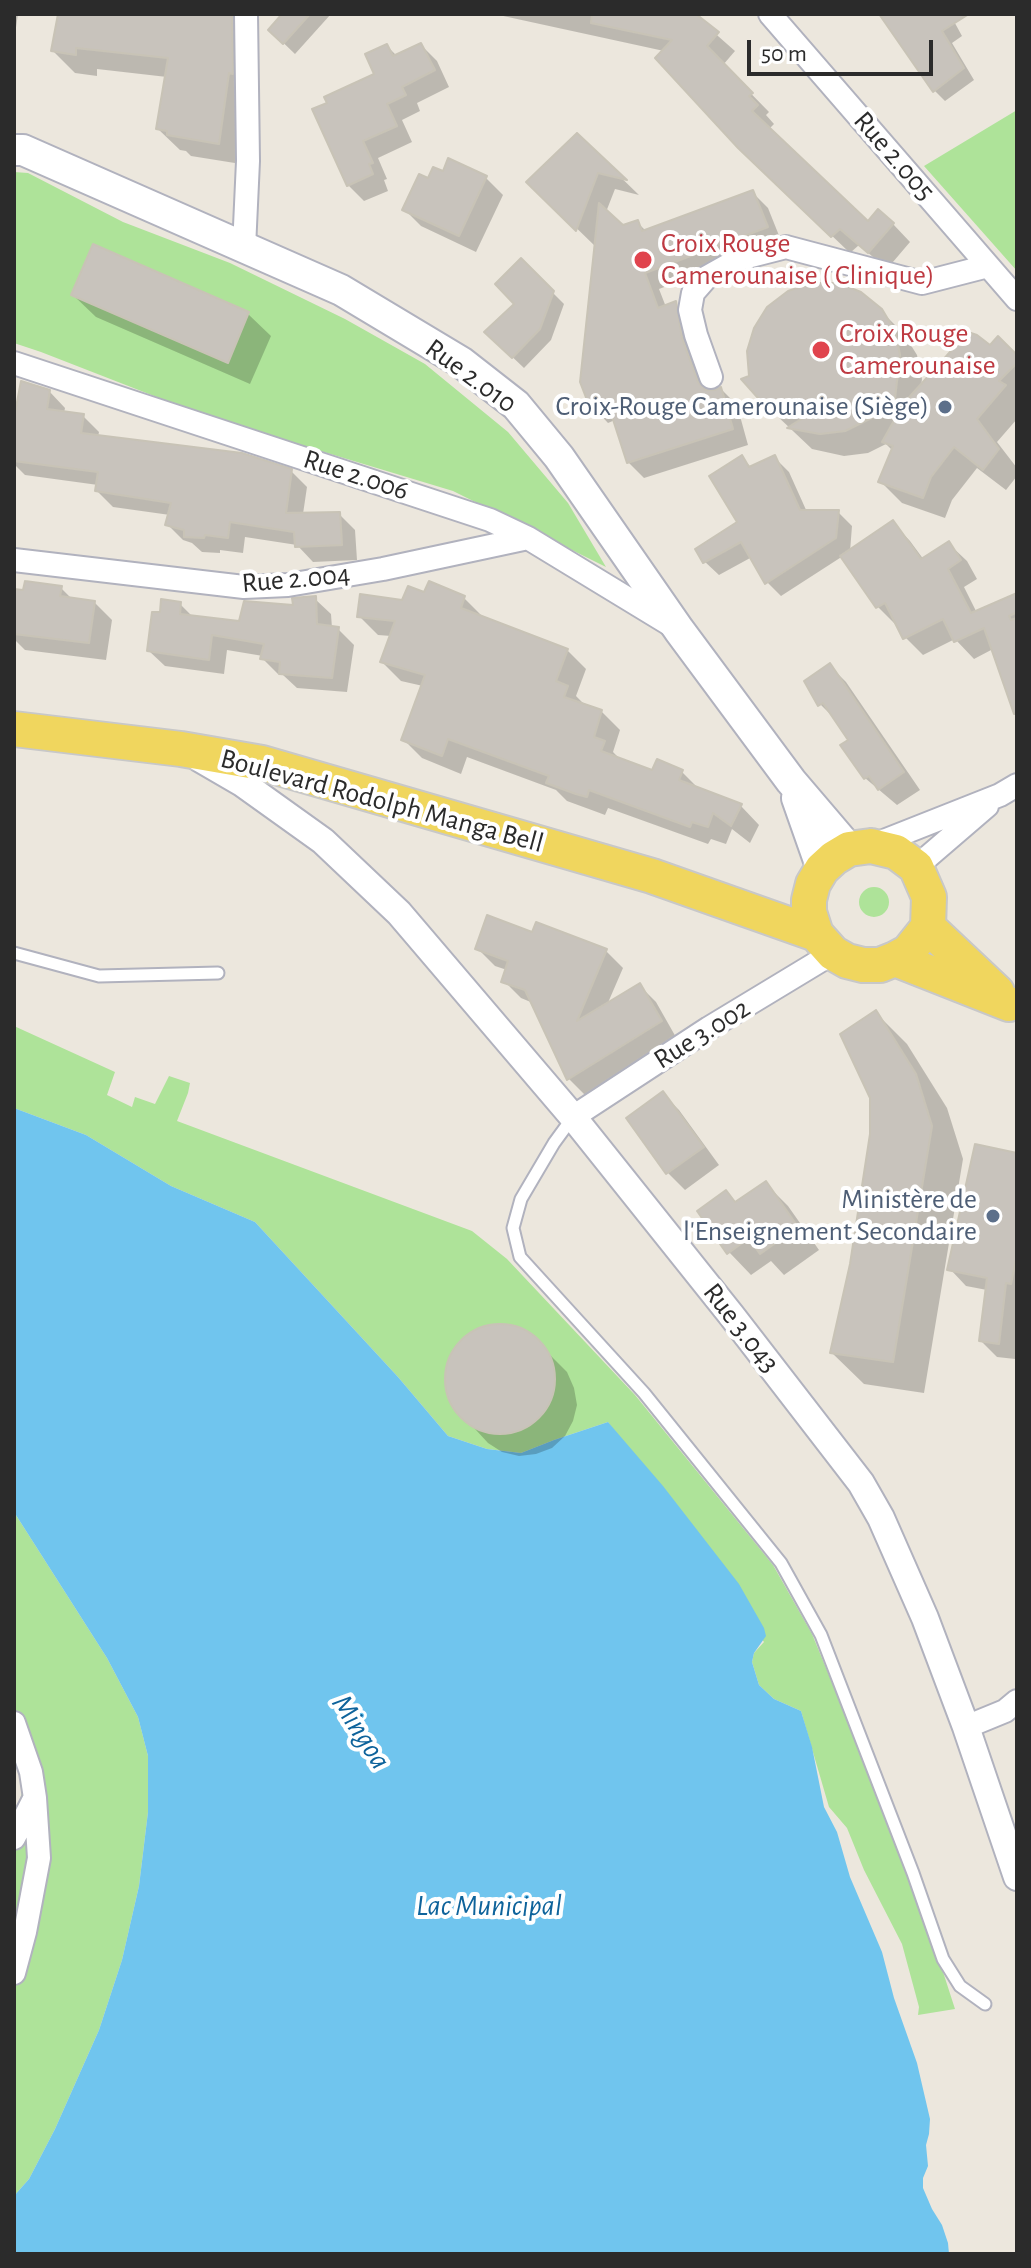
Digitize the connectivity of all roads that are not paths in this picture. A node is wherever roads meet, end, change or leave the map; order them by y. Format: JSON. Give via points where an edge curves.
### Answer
{"nodes":[{"id":1,"x":246,"y":14,"type":"edge"},
{"id":2,"x":770,"y":14,"type":"edge"},
{"id":3,"x":17,"y":149,"type":"edge"},
{"id":4,"x":244,"y":248,"type":"junction"},
{"id":5,"x":988,"y":266,"type":"junction"},
{"id":6,"x":1017,"y":299,"type":"edge"},
{"id":7,"x":14,"y":363,"type":"edge"},
{"id":8,"x":711,"y":377,"type":"dead end"},
{"id":9,"x":528,"y":538,"type":"junction"},
{"id":10,"x":14,"y":560,"type":"edge"},
{"id":11,"x":679,"y":630,"type":"junction"},
{"id":12,"x":14,"y":729,"type":"edge"},
{"id":13,"x":181,"y":749,"type":"junction"},
{"id":14,"x":791,"y":781,"type":"junction"},
{"id":15,"x":1008,"y":790,"type":"edge"},
{"id":16,"x":860,"y":848,"type":"junction"},
{"id":17,"x":916,"y":867,"type":"junction"},
{"id":18,"x":652,"y":876,"type":"junction"},
{"id":19,"x":816,"y":885,"type":"junction"},
{"id":20,"x":928,"y":927,"type":"junction"},
{"id":21,"x":824,"y":944,"type":"junction"},
{"id":22,"x":14,"y":953,"type":"edge"},
{"id":23,"x":895,"y":959,"type":"junction"},
{"id":24,"x":218,"y":973,"type":"dead end"},
{"id":25,"x":1013,"y":1006,"type":"edge"},
{"id":26,"x":573,"y":1117,"type":"junction"},
{"id":27,"x":1017,"y":1701,"type":"edge"},
{"id":28,"x":14,"y":1723,"type":"edge"},
{"id":29,"x":966,"y":1727,"type":"junction"},
{"id":30,"x":35,"y":1798,"type":"junction"},
{"id":31,"x":14,"y":1838,"type":"edge"},
{"id":32,"x":1017,"y":1877,"type":"edge"},
{"id":33,"x":14,"y":1973,"type":"edge"},
{"id":34,"x":985,"y":2004,"type":"dead end"}],
"edges":[{"from":1,"to":4,"type":"street"},
{"from":2,"to":5,"type":"street","name":"Rue 2.005"},
{"from":3,"to":4,"type":"main road","name":"Rue 2.010"},
{"from":4,"to":11,"type":"main road","name":"Rue 2.010","via":[[341,290],[461,362],[516,405],[559,457]]},
{"from":5,"to":6,"type":"street","name":"Rue 2.005"},
{"from":5,"to":8,"type":"street","via":[[922,283],[786,247],[739,259],[707,277],[693,293],[690,310]]},
{"from":7,"to":9,"type":"street","name":"Rue 2.006","via":[[475,515]]},
{"from":9,"to":10,"type":"street","name":"Rue 2.004","via":[[383,569],[244,587]]},
{"from":9,"to":11,"type":"street","name":"Rue 2.006"},
{"from":11,"to":14,"type":"main road","name":"Rue 2.010"},
{"from":12,"to":13,"type":"main road","name":"Boulevard Rodolph Manga Bell"},
{"from":13,"to":18,"type":"main road","name":"Boulevard Rodolph Manga Bell","via":[[262,763]]},
{"from":13,"to":26,"type":"street","name":"Rue 3.043","via":[[213,764],[323,841],[399,913]]},
{"from":14,"to":16,"type":"main road","name":"Rue 2.010"},
{"from":14,"to":19,"type":"main road"},
{"from":15,"to":16,"type":"street"},
{"from":15,"to":17,"type":"street"},
{"from":16,"to":17,"type":"main road","via":[[896,852]]},
{"from":16,"to":19,"type":"main road","via":[[834,858]]},
{"from":17,"to":20,"type":"main road","via":[[929,897]]},
{"from":18,"to":19,"type":"main road"},
{"from":18,"to":21,"type":"main road"},
{"from":19,"to":21,"type":"main road","via":[[809,912]]},
{"from":20,"to":23,"type":"main road","via":[[908,952]]},
{"from":20,"to":25,"type":"main road"},
{"from":21,"to":23,"type":"main road","via":[[847,961],[863,965]]},
{"from":21,"to":26,"type":"street","name":"Rue 3.002"},
{"from":22,"to":24,"type":"lane","via":[[99,976]]},
{"from":23,"to":25,"type":"main road"},
{"from":26,"to":29,"type":"street","name":"Rue 3.043","via":[[861,1483],[925,1618]]},
{"from":26,"to":34,"type":"lane","via":[[521,1199],[513,1228],[520,1257],[644,1393],[781,1563],[821,1635],[943,1959],[960,1986]]},
{"from":27,"to":29,"type":"street"},
{"from":28,"to":30,"type":"street"},
{"from":29,"to":32,"type":"street","name":"Rue 3.043"},
{"from":30,"to":31,"type":"street"},
{"from":30,"to":33,"type":"street","via":[[39,1858]]}]}
